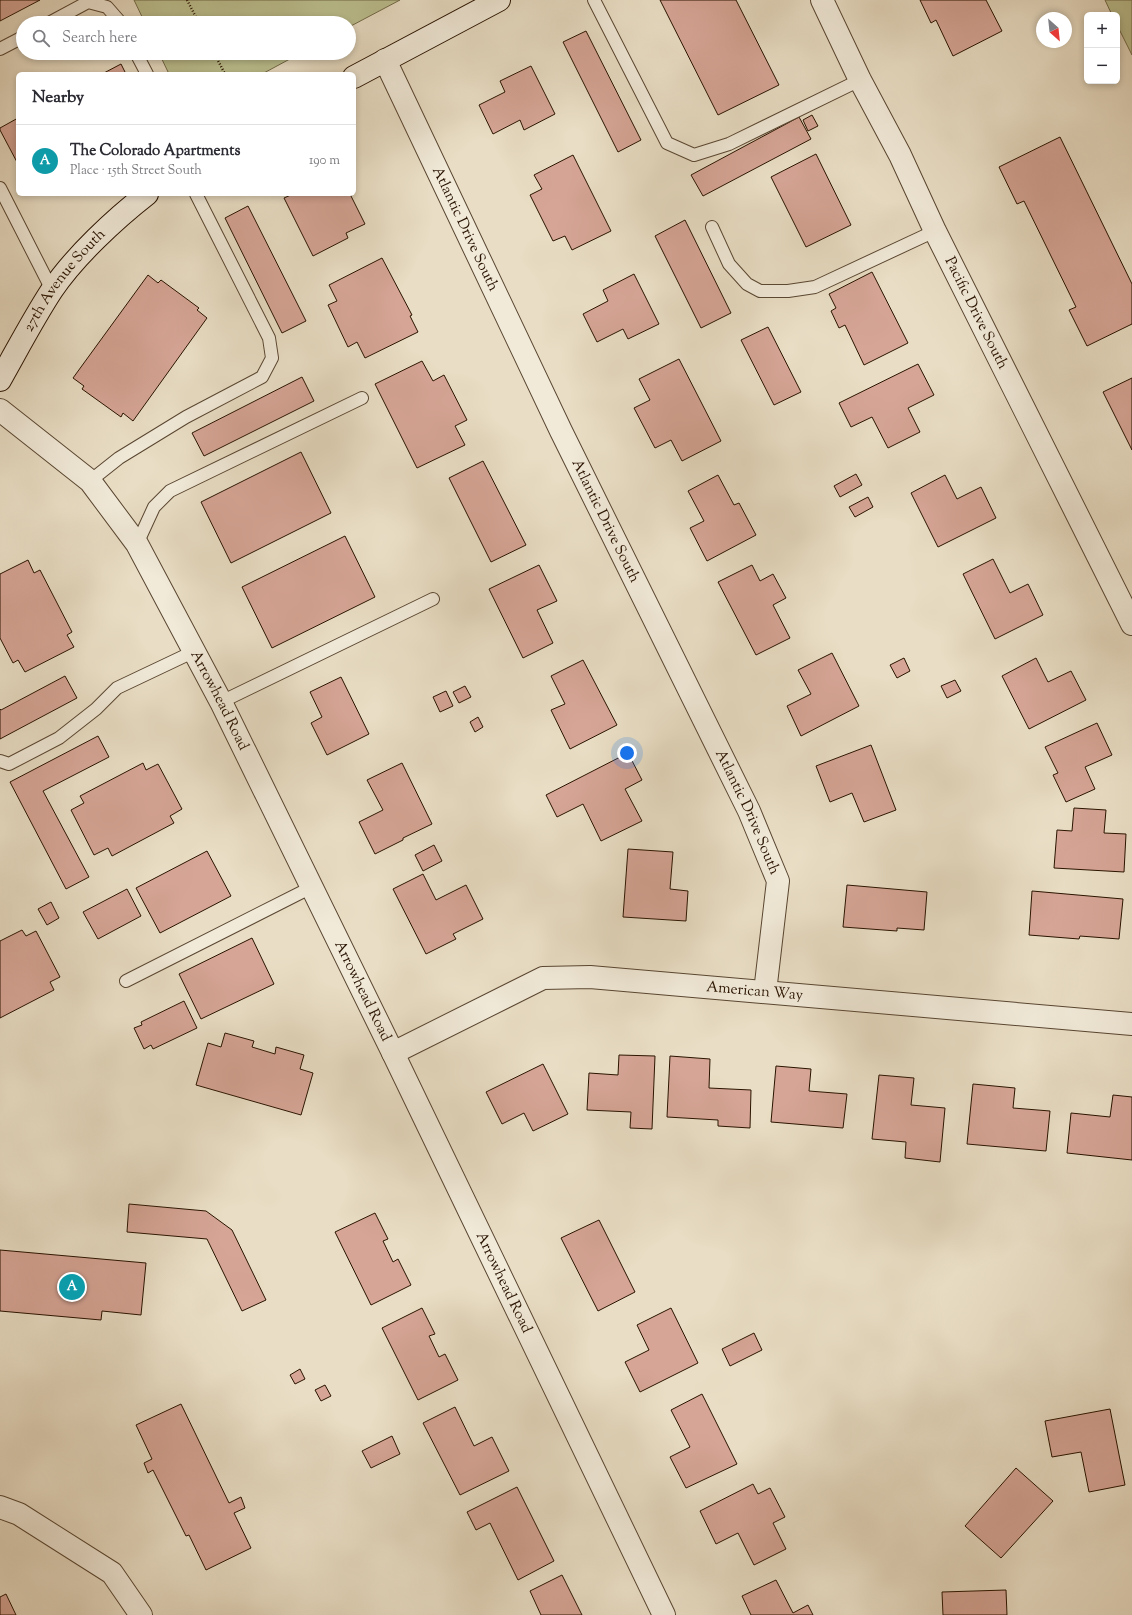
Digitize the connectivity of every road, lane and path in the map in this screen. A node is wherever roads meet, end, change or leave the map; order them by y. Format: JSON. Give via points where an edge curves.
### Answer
{"nodes":[{"id":1,"x":188,"y":0,"type":"edge"},
{"id":2,"x":499,"y":0,"type":"edge"},
{"id":3,"x":594,"y":0,"type":"edge"},
{"id":4,"x":822,"y":0,"type":"edge"},
{"id":5,"x":62,"y":16,"type":"edge"},
{"id":6,"x":115,"y":16,"type":"edge"},
{"id":7,"x":196,"y":16,"type":"edge"},
{"id":8,"x":16,"y":41,"type":"edge"},
{"id":9,"x":0,"y":49,"type":"edge"},
{"id":10,"x":140,"y":60,"type":"edge"},
{"id":11,"x":218,"y":60,"type":"edge"},
{"id":12,"x":385,"y":60,"type":"junction"},
{"id":13,"x":146,"y":72,"type":"edge"},
{"id":14,"x":224,"y":72,"type":"edge"},
{"id":15,"x":356,"y":76,"type":"edge"},
{"id":16,"x":860,"y":80,"type":"junction"},
{"id":17,"x":0,"y":188,"type":"edge"},
{"id":18,"x":144,"y":196,"type":"edge"},
{"id":19,"x":197,"y":196,"type":"edge"},
{"id":20,"x":712,"y":227,"type":"dead end"},
{"id":21,"x":935,"y":231,"type":"junction"},
{"id":22,"x":52,"y":290,"type":"junction"},
{"id":23,"x":0,"y":380,"type":"edge"},
{"id":24,"x":362,"y":398,"type":"dead end"},
{"id":25,"x":0,"y":410,"type":"edge"},
{"id":26,"x":90,"y":481,"type":"junction"},
{"id":27,"x":137,"y":544,"type":"junction"},
{"id":28,"x":434,"y":599,"type":"dead end"},
{"id":29,"x":1132,"y":624,"type":"edge"},
{"id":30,"x":194,"y":651,"type":"junction"},
{"id":31,"x":221,"y":702,"type":"junction"},
{"id":32,"x":0,"y":761,"type":"edge"},
{"id":33,"x":312,"y":887,"type":"junction"},
{"id":34,"x":126,"y":981,"type":"dead end"},
{"id":35,"x":765,"y":992,"type":"junction"},
{"id":36,"x":1132,"y":1024,"type":"edge"},
{"id":37,"x":393,"y":1053,"type":"junction"},
{"id":38,"x":0,"y":1507,"type":"edge"},
{"id":39,"x":141,"y":1615,"type":"edge"},
{"id":40,"x":664,"y":1615,"type":"edge"}],
"edges":[{"from":1,"to":7,"type":"path"},
{"from":2,"to":12,"type":"street"},
{"from":3,"to":16,"type":"lane","via":[[667,142],[694,155],[729,144]]},
{"from":4,"to":16,"type":"street","name":"Pacific Drive South"},
{"from":5,"to":6,"type":"lane","via":[[88,2],[107,7]]},
{"from":8,"to":9,"type":"lane"},
{"from":10,"to":13,"type":"lane"},
{"from":11,"to":14,"type":"path"},
{"from":12,"to":15,"type":"street"},
{"from":12,"to":35,"type":"street","name":"Atlantic Drive South","via":[[561,431],[749,811],[778,881]]},
{"from":16,"to":21,"type":"street","name":"Pacific Drive South","via":[[900,155]]},
{"from":17,"to":22,"type":"lane"},
{"from":18,"to":22,"type":"street","name":"27th Avenue South","via":[[76,260]]},
{"from":19,"to":26,"type":"lane","via":[[269,338],[272,358],[262,377],[186,416],[119,458]]},
{"from":20,"to":21,"type":"lane","via":[[730,264],[747,284],[760,291],[788,291],[815,287]]},
{"from":21,"to":29,"type":"street","name":"Pacific Drive South"},
{"from":22,"to":23,"type":"street","name":"27th Avenue South"},
{"from":24,"to":27,"type":"lane","via":[[170,491],[154,507]]},
{"from":25,"to":26,"type":"street","name":"Arrowhead Road"},
{"from":26,"to":27,"type":"street","name":"Arrowhead Road"},
{"from":27,"to":30,"type":"street","name":"Arrowhead Road"},
{"from":28,"to":31,"type":"lane"},
{"from":30,"to":31,"type":"street","name":"Arrowhead Road"},
{"from":30,"to":32,"type":"lane","via":[[117,688],[96,709],[59,738],[9,764]]},
{"from":31,"to":33,"type":"street","name":"Arrowhead Road"},
{"from":33,"to":34,"type":"lane"},
{"from":33,"to":37,"type":"street","name":"Arrowhead Road"},
{"from":35,"to":36,"type":"street","name":"American Way"},
{"from":35,"to":37,"type":"street","name":"American Way","via":[[590,977],[543,978]]},
{"from":37,"to":40,"type":"street","name":"Arrowhead Road"},
{"from":38,"to":39,"type":"street","via":[[19,1514],[112,1573]]}]}
